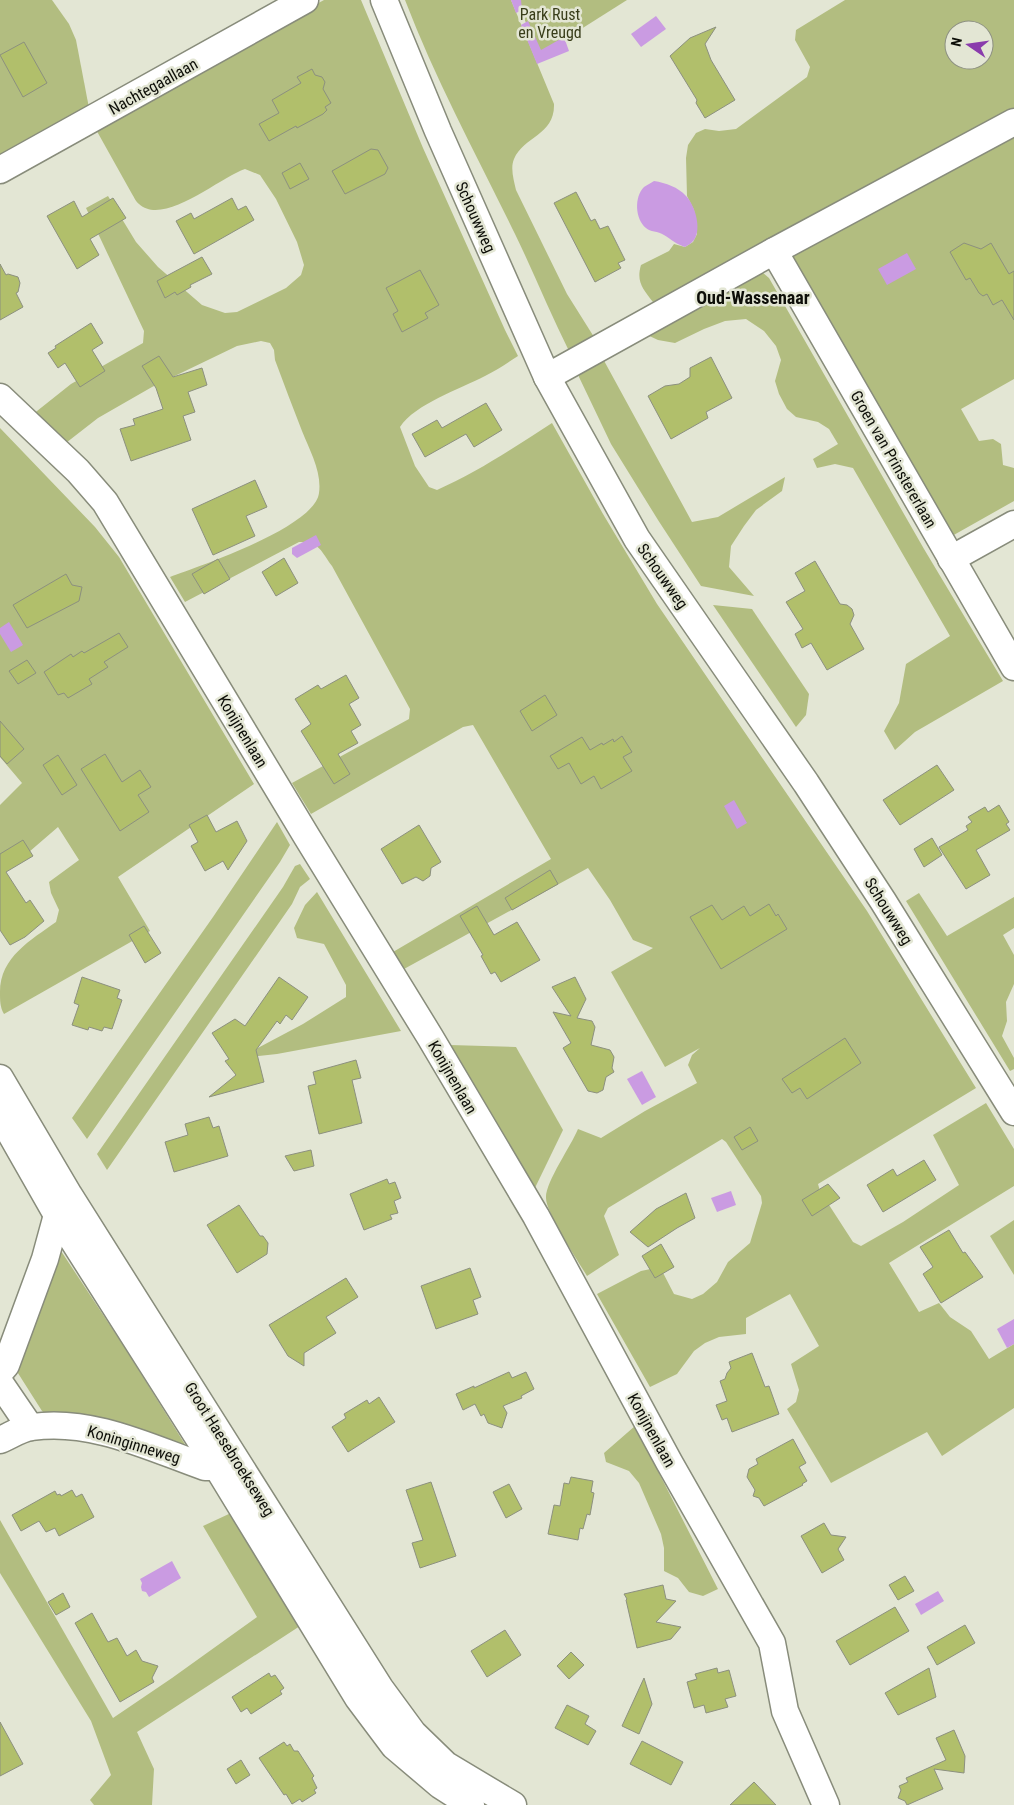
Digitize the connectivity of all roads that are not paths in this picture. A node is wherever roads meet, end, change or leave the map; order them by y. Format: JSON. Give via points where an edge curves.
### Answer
{"nodes":[{"id":1,"x":305,"y":0,"type":"edge"},
{"id":2,"x":384,"y":0,"type":"edge"},
{"id":3,"x":1014,"y":122,"type":"edge"},
{"id":4,"x":0,"y":170,"type":"edge"},
{"id":5,"x":774,"y":251,"type":"junction"},
{"id":6,"x":547,"y":377,"type":"junction"},
{"id":7,"x":0,"y":397,"type":"edge"},
{"id":8,"x":1014,"y":524,"type":"edge"},
{"id":9,"x":951,"y":558,"type":"junction"},
{"id":10,"x":1014,"y":667,"type":"edge"},
{"id":11,"x":0,"y":1078,"type":"edge"},
{"id":12,"x":1014,"y":1112,"type":"edge"},
{"id":13,"x":0,"y":1115,"type":"edge"},
{"id":14,"x":63,"y":1205,"type":"junction"},
{"id":15,"x":0,"y":1372,"type":"edge"},
{"id":16,"x":0,"y":1383,"type":"edge"},
{"id":17,"x":30,"y":1427,"type":"junction"},
{"id":18,"x":0,"y":1440,"type":"edge"},
{"id":19,"x":225,"y":1462,"type":"junction"},
{"id":20,"x":490,"y":1802,"type":"edge"},
{"id":21,"x":826,"y":1805,"type":"edge"}],
"edges":[{"from":1,"to":4,"type":"street","name":"Nachtegaallaan"},
{"from":2,"to":6,"type":"street","name":"Schouwweg"},
{"from":3,"to":5,"type":"street"},
{"from":5,"to":6,"type":"street"},
{"from":5,"to":9,"type":"street","name":"Groen van Prinstererlaan"},
{"from":6,"to":12,"type":"street","name":"Schouwweg","via":[[637,539],[883,901]]},
{"from":7,"to":21,"type":"street","name":"Konijnenlaan","via":[[78,471],[105,502],[536,1216],[669,1462],[772,1643],[784,1711]]},
{"from":8,"to":9,"type":"street"},
{"from":9,"to":10,"type":"street","name":"Groen van Prinstererlaan"},
{"from":11,"to":14,"type":"street","name":"Groot Haesebroekseweg"},
{"from":13,"to":14,"type":"street","name":"Groot Haesebroekseweg"},
{"from":14,"to":15,"type":"street","via":[[6,1365]]},
{"from":14,"to":19,"type":"street","name":"Groot Haesebroekseweg"},
{"from":16,"to":17,"type":"street"},
{"from":17,"to":18,"type":"street","name":"Koninginneweg"},
{"from":17,"to":19,"type":"street","name":"Koninginneweg","via":[[68,1425],[95,1430],[205,1467]]},
{"from":19,"to":20,"type":"street","name":"Groot Haesebroekseweg","via":[[413,1734]]}]}
